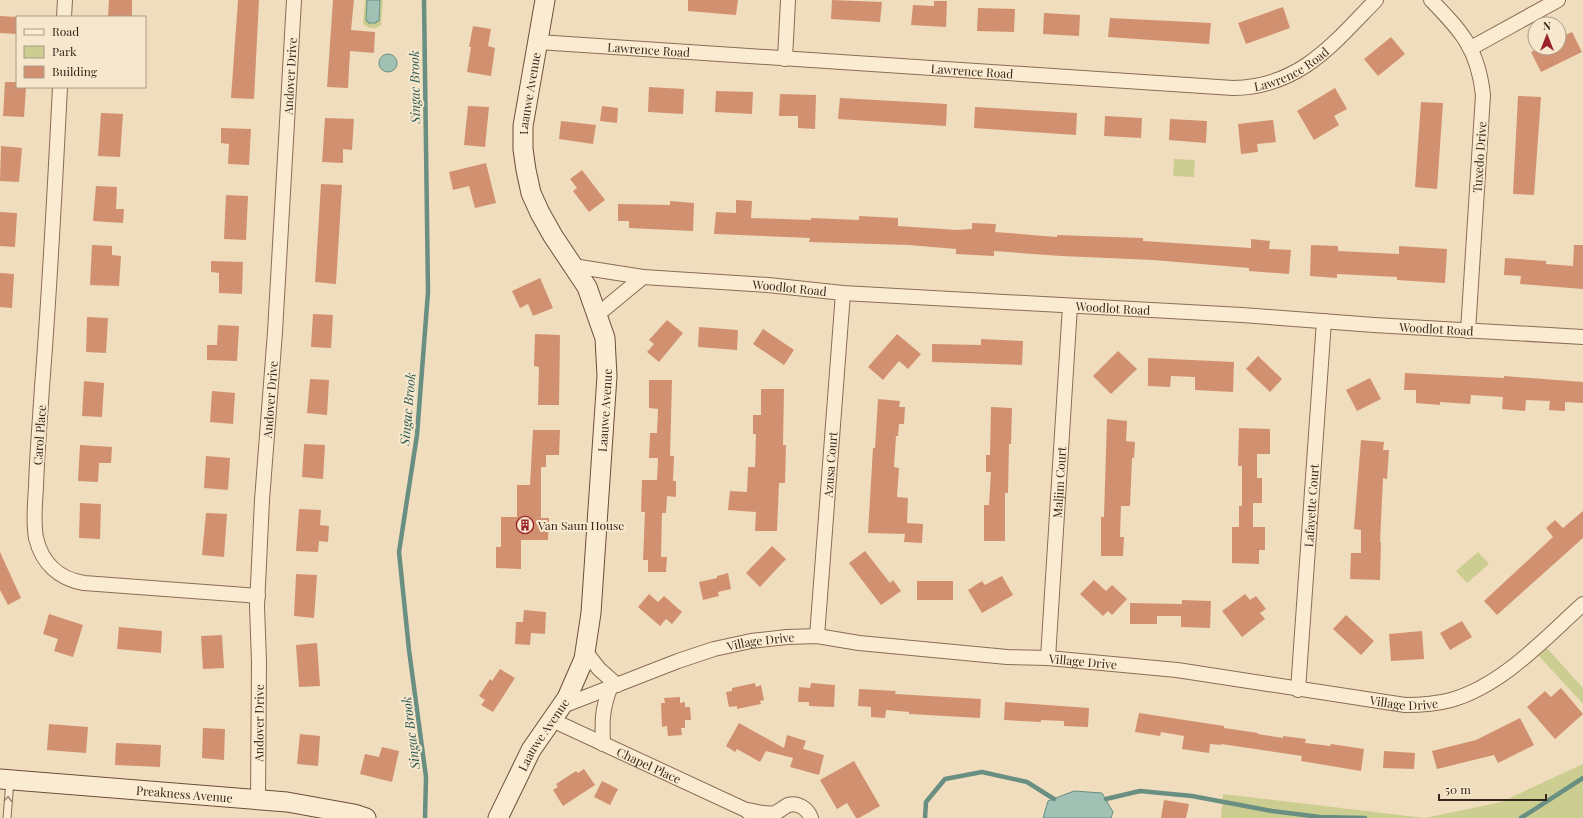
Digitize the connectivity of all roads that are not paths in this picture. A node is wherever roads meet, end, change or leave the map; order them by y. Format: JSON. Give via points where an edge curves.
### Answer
{"nodes":[{"id":1,"x":65,"y":0,"type":"edge"},
{"id":2,"x":294,"y":0,"type":"edge"},
{"id":3,"x":544,"y":0,"type":"edge"},
{"id":4,"x":788,"y":0,"type":"edge"},
{"id":5,"x":1376,"y":0,"type":"edge"},
{"id":6,"x":1431,"y":0,"type":"edge"},
{"id":7,"x":1558,"y":0,"type":"edge"},
{"id":8,"x":64,"y":16,"type":"edge"},
{"id":9,"x":538,"y":42,"type":"junction"},
{"id":10,"x":1471,"y":48,"type":"junction"},
{"id":11,"x":785,"y":59,"type":"junction"},
{"id":12,"x":60,"y":88,"type":"edge"},
{"id":13,"x":573,"y":266,"type":"junction"},
{"id":14,"x":643,"y":277,"type":"junction"},
{"id":15,"x":843,"y":293,"type":"junction"},
{"id":16,"x":1070,"y":306,"type":"junction"},
{"id":17,"x":597,"y":315,"type":"junction"},
{"id":18,"x":1324,"y":321,"type":"junction"},
{"id":19,"x":1468,"y":331,"type":"junction"},
{"id":20,"x":1583,"y":337,"type":"edge"},
{"id":21,"x":258,"y":596,"type":"junction"},
{"id":22,"x":1583,"y":604,"type":"edge"},
{"id":23,"x":817,"y":636,"type":"junction"},
{"id":24,"x":585,"y":651,"type":"junction"},
{"id":25,"x":1048,"y":658,"type":"junction"},
{"id":26,"x":614,"y":686,"type":"junction"},
{"id":27,"x":1298,"y":690,"type":"junction"},
{"id":28,"x":556,"y":714,"type":"junction"},
{"id":29,"x":603,"y":744,"type":"junction"},
{"id":30,"x":5,"y":779,"type":"edge"},
{"id":31,"x":258,"y":800,"type":"junction"},
{"id":32,"x":751,"y":814,"type":"edge"},
{"id":33,"x":7,"y":818,"type":"edge"},
{"id":34,"x":366,"y":818,"type":"edge"},
{"id":35,"x":498,"y":818,"type":"edge"},
{"id":36,"x":811,"y":818,"type":"edge"}],
"edges":[{"from":1,"to":8,"type":"street"},
{"from":2,"to":21,"type":"street","name":"Andover Drive"},
{"from":3,"to":9,"type":"street","name":"Laauwe Avenue"},
{"from":4,"to":11,"type":"street"},
{"from":5,"to":11,"type":"street","name":"Lawrence Road","via":[[1308,65],[1275,82],[1247,88]]},
{"from":6,"to":10,"type":"street","name":"Tuxedo Drive","via":[[1455,25]]},
{"from":7,"to":10,"type":"street"},
{"from":9,"to":11,"type":"street","name":"Lawrence Road"},
{"from":9,"to":13,"type":"street","name":"Laauwe Avenue","via":[[524,126],[526,170],[531,193],[540,213]]},
{"from":10,"to":19,"type":"street","name":"Tuxedo Drive","via":[[1481,76],[1483,95]]},
{"from":12,"to":21,"type":"street","name":"Carol Place","via":[[34,516],[40,546],[50,566],[72,581]]},
{"from":13,"to":14,"type":"street","name":"Woodlot Road"},
{"from":13,"to":17,"type":"street","name":"Laauwe Avenue","via":[[587,287]]},
{"from":14,"to":15,"type":"street","name":"Woodlot Road"},
{"from":14,"to":17,"type":"street"},
{"from":15,"to":16,"type":"street","name":"Woodlot Road"},
{"from":15,"to":23,"type":"street","name":"Azusa Court"},
{"from":16,"to":18,"type":"street","name":"Woodlot Road"},
{"from":16,"to":25,"type":"street","name":"Maljim Court"},
{"from":17,"to":24,"type":"street","name":"Laauwe Avenue","via":[[605,338],[607,376],[592,614]]},
{"from":18,"to":19,"type":"street","name":"Woodlot Road"},
{"from":18,"to":27,"type":"street","name":"Lafayette Court"},
{"from":19,"to":20,"type":"street","name":"Woodlot Road"},
{"from":21,"to":31,"type":"street","name":"Andover Drive"},
{"from":22,"to":27,"type":"street","name":"Village Drive","via":[[1509,669],[1485,685],[1450,700],[1405,705]]},
{"from":23,"to":25,"type":"street","name":"Village Drive","via":[[859,643],[1007,657]]},
{"from":23,"to":26,"type":"street","name":"Village Drive","via":[[751,641],[714,649]]},
{"from":24,"to":26,"type":"street"},
{"from":24,"to":28,"type":"street","name":"Laauwe Avenue","via":[[577,677]]},
{"from":25,"to":27,"type":"street","name":"Village Drive","via":[[1177,670]]},
{"from":26,"to":28,"type":"street","name":"Village Drive"},
{"from":26,"to":29,"type":"street","via":[[603,706]]},
{"from":28,"to":29,"type":"street","name":"Chapel Place"},
{"from":28,"to":35,"type":"street","name":"Laauwe Avenue","via":[[531,750]]},
{"from":29,"to":32,"type":"street","name":"Chapel Place"},
{"from":30,"to":31,"type":"street","name":"Preakness Avenue"},
{"from":33,"to":30,"type":"lane","one_way":true},
{"from":31,"to":34,"type":"street","name":"Preakness Avenue","via":[[287,802]]},
{"from":32,"to":36,"type":"street","name":"Chapel Place","via":[[775,813],[789,805],[797,804],[804,808]]}]}
